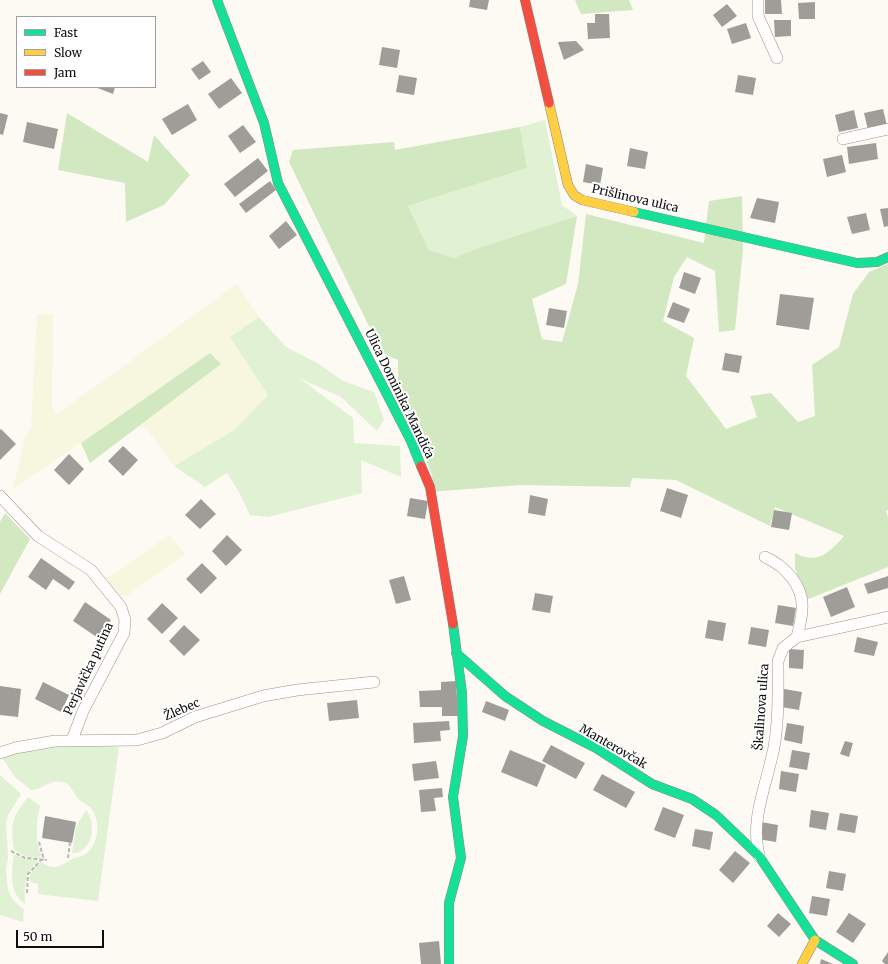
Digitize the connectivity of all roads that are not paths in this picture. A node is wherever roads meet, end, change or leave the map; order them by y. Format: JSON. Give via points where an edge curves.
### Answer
{"nodes":[{"id":1,"x":218,"y":0,"type":"edge"},
{"id":2,"x":525,"y":0,"type":"edge"},
{"id":3,"x":758,"y":0,"type":"edge"},
{"id":4,"x":777,"y":58,"type":"dead end"},
{"id":5,"x":888,"y":129,"type":"edge"},
{"id":6,"x":843,"y":139,"type":"dead end"},
{"id":7,"x":888,"y":257,"type":"edge"},
{"id":8,"x":0,"y":496,"type":"edge"},
{"id":9,"x":765,"y":557,"type":"dead end"},
{"id":10,"x":888,"y":617,"type":"edge"},
{"id":11,"x":797,"y":637,"type":"junction"},
{"id":12,"x":456,"y":653,"type":"junction"},
{"id":13,"x":374,"y":682,"type":"dead end"},
{"id":14,"x":72,"y":740,"type":"junction"},
{"id":15,"x":0,"y":753,"type":"edge"},
{"id":16,"x":759,"y":856,"type":"junction"},
{"id":17,"x":815,"y":940,"type":"junction"},
{"id":18,"x":449,"y":964,"type":"edge"},
{"id":19,"x":802,"y":964,"type":"edge"},
{"id":20,"x":853,"y":964,"type":"edge"}],
"edges":[{"from":1,"to":12,"type":"street","name":"Ulica Dominika Mandića","via":[[264,123],[278,183],[411,441],[430,487],[449,592]]},
{"from":2,"to":7,"type":"street","name":"Prišlinova ulica","via":[[568,185],[574,195],[582,200],[857,264],[877,262]]},
{"from":3,"to":4,"type":"street","via":[[758,16]]},
{"from":5,"to":6,"type":"street"},
{"from":8,"to":14,"type":"street","name":"Perjavička putina","via":[[38,536],[91,570],[124,614],[124,633],[83,711]]},
{"from":9,"to":11,"type":"street","via":[[782,567],[800,593],[802,610]]},
{"from":10,"to":11,"type":"street","name":"Škalinova ulica"},
{"from":11,"to":16,"type":"street","name":"Škalinova ulica","via":[[783,648],[778,661],[774,747],[755,830]]},
{"from":12,"to":16,"type":"street","name":"Manterovčak","via":[[505,696],[543,721],[596,748],[652,784],[692,799],[716,816]]},
{"from":12,"to":18,"type":"street","name":"Ulica Dominika Mandića","via":[[462,693],[463,736],[453,797],[461,858],[449,903]]},
{"from":13,"to":14,"type":"street","name":"Žlebec","via":[[263,696],[195,717],[162,733],[137,740]]},
{"from":14,"to":15,"type":"street","name":"Žlebec","via":[[36,743]]},
{"from":16,"to":17,"type":"street","name":"Manterovčak"},
{"from":17,"to":19,"type":"street"},
{"from":17,"to":20,"type":"street"}]}
